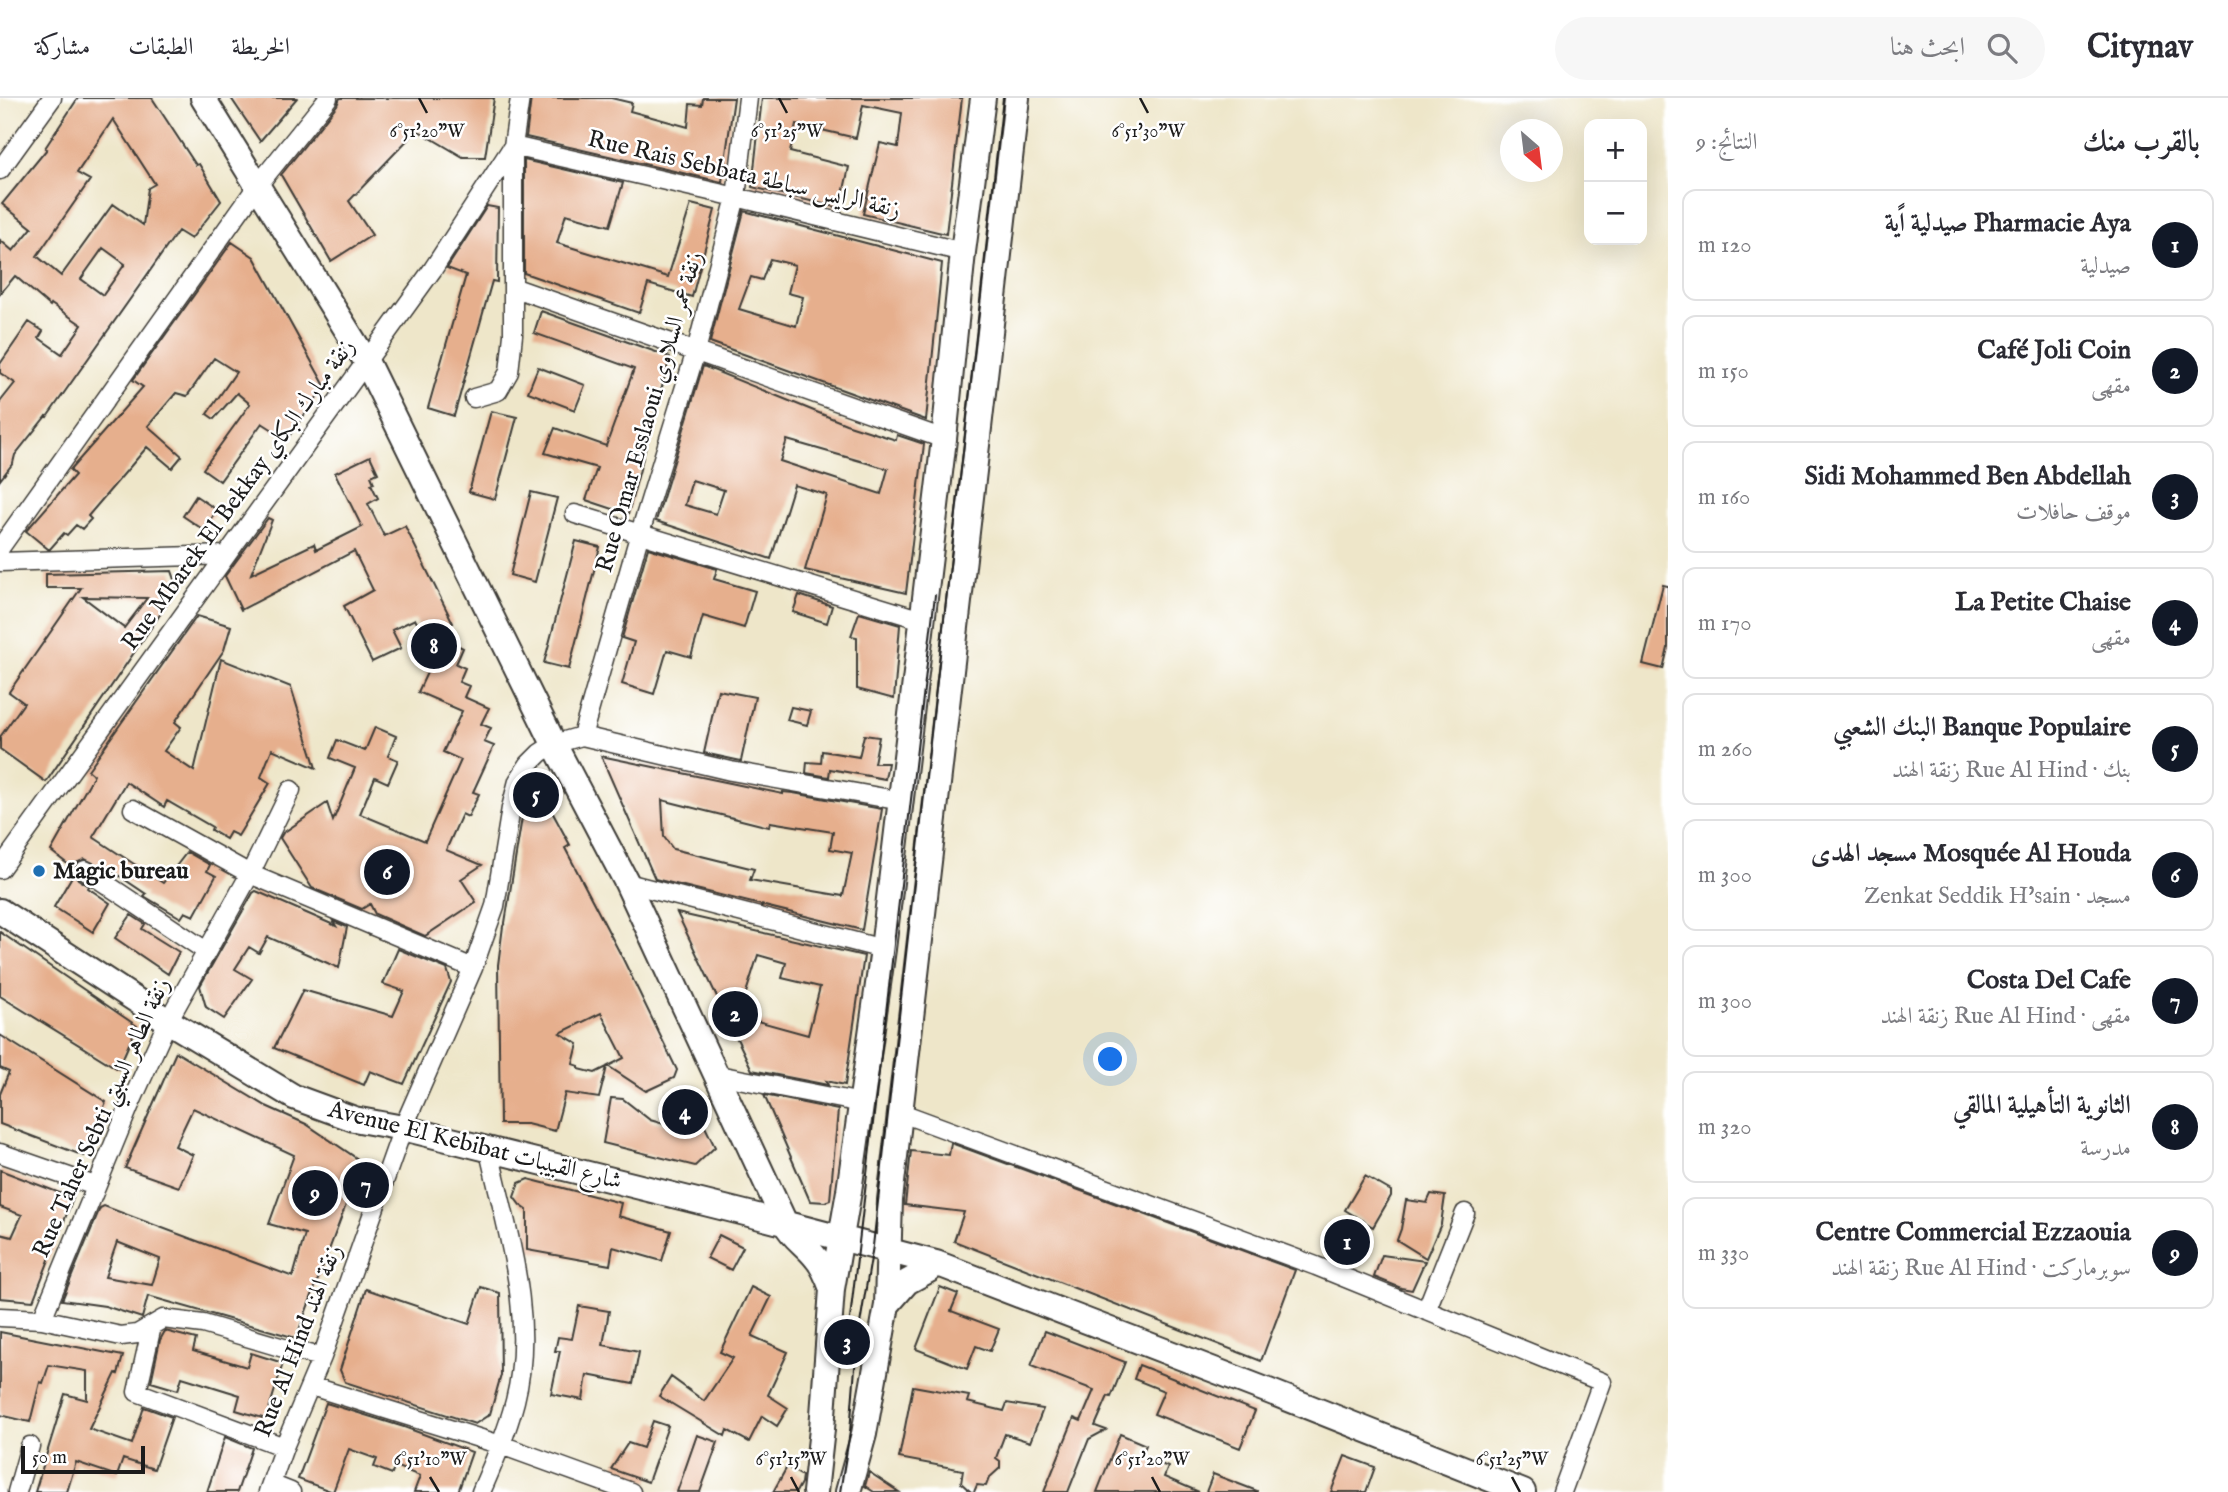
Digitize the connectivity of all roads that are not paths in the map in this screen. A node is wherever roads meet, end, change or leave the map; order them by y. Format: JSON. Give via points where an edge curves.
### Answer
{"nodes":[{"id":1,"x":52,"y":98,"type":"edge"},
{"id":2,"x":203,"y":98,"type":"edge"},
{"id":3,"x":328,"y":98,"type":"edge"},
{"id":4,"x":520,"y":98,"type":"edge"},
{"id":5,"x":748,"y":98,"type":"edge"},
{"id":6,"x":983,"y":98,"type":"edge"},
{"id":7,"x":1017,"y":98,"type":"edge"},
{"id":8,"x":513,"y":146,"type":"junction"},
{"id":9,"x":0,"y":170,"type":"edge"},
{"id":10,"x":258,"y":185,"type":"junction"},
{"id":11,"x":736,"y":197,"type":"junction"},
{"id":12,"x":963,"y":252,"type":"junction"},
{"id":13,"x":514,"y":288,"type":"junction"},
{"id":14,"x":696,"y":351,"type":"junction"},
{"id":15,"x":366,"y":361,"type":"junction"},
{"id":16,"x":474,"y":398,"type":"dead end"},
{"id":17,"x":944,"y":439,"type":"junction"},
{"id":18,"x":575,"y":513,"type":"dead end"},
{"id":19,"x":640,"y":533,"type":"junction"},
{"id":20,"x":0,"y":548,"type":"edge"},
{"id":21,"x":226,"y":555,"type":"junction"},
{"id":22,"x":0,"y":562,"type":"edge"},
{"id":23,"x":922,"y":620,"type":"junction"},
{"id":24,"x":582,"y":736,"type":"junction"},
{"id":25,"x":554,"y":744,"type":"junction"},
{"id":26,"x":291,"y":790,"type":"dead end"},
{"id":27,"x":902,"y":801,"type":"junction"},
{"id":28,"x":133,"y":809,"type":"dead end"},
{"id":29,"x":0,"y":869,"type":"edge"},
{"id":30,"x":85,"y":870,"type":"dead end"},
{"id":31,"x":250,"y":874,"type":"junction"},
{"id":32,"x":627,"y":883,"type":"junction"},
{"id":33,"x":0,"y":911,"type":"edge"},
{"id":34,"x":883,"y":948,"type":"junction"},
{"id":35,"x":206,"y":951,"type":"junction"},
{"id":36,"x":473,"y":968,"type":"junction"},
{"id":37,"x":168,"y":1021,"type":"junction"},
{"id":38,"x":718,"y":1075,"type":"junction"},
{"id":39,"x":862,"y":1103,"type":"junction"},
{"id":40,"x":899,"y":1112,"type":"junction"},
{"id":41,"x":403,"y":1128,"type":"junction"},
{"id":42,"x":489,"y":1151,"type":"junction"},
{"id":43,"x":0,"y":1153,"type":"edge"},
{"id":44,"x":95,"y":1186,"type":"junction"},
{"id":45,"x":1465,"y":1213,"type":"dead end"},
{"id":46,"x":785,"y":1223,"type":"junction"},
{"id":47,"x":841,"y":1238,"type":"junction"},
{"id":48,"x":881,"y":1249,"type":"junction"},
{"id":49,"x":936,"y":1263,"type":"junction"},
{"id":50,"x":832,"y":1289,"type":"junction"},
{"id":51,"x":887,"y":1305,"type":"junction"},
{"id":52,"x":1426,"y":1311,"type":"junction"},
{"id":53,"x":0,"y":1317,"type":"edge"},
{"id":54,"x":42,"y":1319,"type":"junction"},
{"id":55,"x":152,"y":1326,"type":"junction"},
{"id":56,"x":322,"y":1357,"type":"junction"},
{"id":57,"x":311,"y":1386,"type":"junction"},
{"id":58,"x":502,"y":1445,"type":"junction"},
{"id":59,"x":30,"y":1446,"type":"dead end"},
{"id":60,"x":284,"y":1447,"type":"junction"},
{"id":61,"x":270,"y":1488,"type":"edge"},
{"id":62,"x":17,"y":1492,"type":"edge"},
{"id":63,"x":291,"y":1492,"type":"edge"},
{"id":64,"x":481,"y":1492,"type":"edge"},
{"id":65,"x":631,"y":1492,"type":"edge"},
{"id":66,"x":815,"y":1492,"type":"edge"},
{"id":67,"x":848,"y":1492,"type":"edge"},
{"id":68,"x":1523,"y":1492,"type":"edge"},
{"id":69,"x":1562,"y":1492,"type":"edge"}],
"edges":[{"from":1,"to":9,"type":"street"},
{"from":2,"to":10,"type":"main road"},
{"from":3,"to":10,"type":"street"},
{"from":4,"to":8,"type":"street"},
{"from":5,"to":11,"type":"street","name":"Rue Omar Esslaoui زنقة عمر السلاوي"},
{"from":6,"to":12,"type":"main road"},
{"from":7,"to":40,"type":"main road"},
{"from":8,"to":11,"type":"street","name":"Rue Rais Sebbata زنقة الرايس سباطة"},
{"from":8,"to":13,"type":"street"},
{"from":8,"to":15,"type":"street","name":"Rue Mbarek El Bekkay زنقة مبارك البكاي","via":[[433,270]]},
{"from":10,"to":15,"type":"main road"},
{"from":10,"to":20,"type":"street"},
{"from":11,"to":12,"type":"street","name":"Rue Rais Sebbata زنقة الرايس سباطة"},
{"from":11,"to":14,"type":"street","name":"Rue Omar Esslaoui زنقة عمر السلاوي"},
{"from":12,"to":17,"type":"main road"},
{"from":13,"to":14,"type":"street"},
{"from":13,"to":16,"type":"street","via":[[509,372],[498,391]]},
{"from":14,"to":17,"type":"street"},
{"from":14,"to":19,"type":"street","name":"Rue Omar Esslaoui زنقة عمر السلاوي"},
{"from":15,"to":21,"type":"street","name":"Rue Mbarek El Bekkay زنقة مبارك البكاي"},
{"from":15,"to":25,"type":"main road"},
{"from":17,"to":23,"type":"main road"},
{"from":18,"to":19,"type":"street"},
{"from":19,"to":23,"type":"street"},
{"from":19,"to":24,"type":"street","name":"Rue Omar Esslaoui زنقة عمر السلاوي"},
{"from":21,"to":22,"type":"street"},
{"from":21,"to":29,"type":"street","name":"Rue Mbarek El Bekkay زنقة مبارك البكاي"},
{"from":23,"to":27,"type":"main road"},
{"from":24,"to":25,"type":"street"},
{"from":24,"to":27,"type":"street","via":[[731,771]]},
{"from":25,"to":32,"type":"main road"},
{"from":25,"to":36,"type":"street","name":"Rue Al Hind زنقة الهند","via":[[529,764],[518,781],[495,906]]},
{"from":26,"to":31,"type":"street","name":"Rue Taher Sebti زنقة الطاهر السبتي"},
{"from":27,"to":34,"type":"main road"},
{"from":28,"to":31,"type":"street"},
{"from":30,"to":35,"type":"street"},
{"from":31,"to":35,"type":"street","name":"Rue Taher Sebti زنقة الطاهر السبتي"},
{"from":31,"to":36,"type":"street"},
{"from":32,"to":34,"type":"street"},
{"from":32,"to":38,"type":"main road"},
{"from":33,"to":37,"type":"main road","name":"Avenue El Kebibat شارع القبيبات"},
{"from":34,"to":39,"type":"main road"},
{"from":35,"to":37,"type":"street","name":"Rue Taher Sebti زنقة الطاهر السبتي"},
{"from":36,"to":41,"type":"street","name":"Rue Al Hind زنقة الهند"},
{"from":37,"to":41,"type":"main road","name":"Avenue El Kebibat شارع القبيبات","via":[[294,1097],[354,1119]]},
{"from":37,"to":44,"type":"street","name":"Rue Taher Sebti زنقة الطاهر السبتي"},
{"from":38,"to":39,"type":"street"},
{"from":38,"to":46,"type":"main road"},
{"from":39,"to":47,"type":"main road"},
{"from":40,"to":48,"type":"main road"},
{"from":40,"to":52,"type":"street"},
{"from":41,"to":42,"type":"main road","name":"Avenue El Kebibat شارع القبيبات"},
{"from":41,"to":56,"type":"street","name":"Rue Al Hind زنقة الهند"},
{"from":42,"to":46,"type":"main road","name":"Avenue El Kebibat شارع القبيبات"},
{"from":42,"to":58,"type":"street","via":[[515,1269],[522,1327],[515,1401]]},
{"from":43,"to":44,"type":"street"},
{"from":44,"to":54,"type":"street","name":"Rue Taher Sebti زنقة الطاهر السبتي"},
{"from":45,"to":52,"type":"street"},
{"from":46,"to":47,"type":"main road","name":"Avenue El Kebibat شارع القبيبات"},
{"from":46,"to":50,"type":"main road","via":[[816,1257]]},
{"from":47,"to":48,"type":"main road","name":"Avenue El Kebibat شارع القبيبات"},
{"from":47,"to":50,"type":"main road"},
{"from":48,"to":49,"type":"main road","name":"Avenue El Kebibat شارع القبيبات"},
{"from":48,"to":51,"type":"main road"},
{"from":49,"to":51,"type":"main road","via":[[900,1289]]},
{"from":49,"to":68,"type":"main road","name":"Avenue El Kebibat شارع القبيبات"},
{"from":50,"to":66,"type":"main road"},
{"from":51,"to":67,"type":"main road","via":[[864,1434]]},
{"from":52,"to":69,"type":"street","via":[[1602,1382]]},
{"from":53,"to":54,"type":"street"},
{"from":54,"to":55,"type":"street","via":[[121,1336]]},
{"from":55,"to":56,"type":"street","via":[[163,1320],[203,1324]]},
{"from":55,"to":60,"type":"street","via":[[137,1391]]},
{"from":56,"to":57,"type":"street","name":"Rue Al Hind زنقة الهند"},
{"from":57,"to":58,"type":"street"},
{"from":57,"to":60,"type":"street","name":"Rue Al Hind زنقة الهند"},
{"from":58,"to":64,"type":"street"},
{"from":58,"to":65,"type":"street"},
{"from":59,"to":62,"type":"street"},
{"from":60,"to":61,"type":"street","name":"Rue Al Hind زنقة الهند"},
{"from":61,"to":63,"type":"street"}]}
